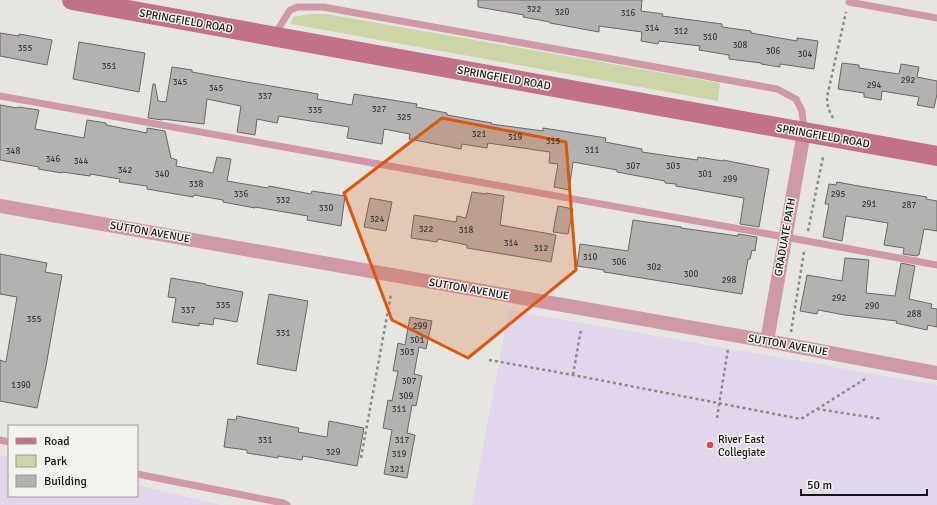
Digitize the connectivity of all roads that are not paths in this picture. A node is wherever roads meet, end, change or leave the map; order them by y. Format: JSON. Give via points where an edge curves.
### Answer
{"nodes":[{"id":1,"x":72,"y":0,"type":"edge"},
{"id":2,"x":849,"y":1,"type":"edge"},
{"id":3,"x":937,"y":18,"type":"edge"},
{"id":4,"x":274,"y":36,"type":"junction"},
{"id":5,"x":0,"y":96,"type":"edge"},
{"id":6,"x":804,"y":132,"type":"junction"},
{"id":7,"x":937,"y":156,"type":"edge"},
{"id":8,"x":0,"y":206,"type":"edge"},
{"id":9,"x":785,"y":237,"type":"junction"},
{"id":10,"x":937,"y":265,"type":"edge"},
{"id":11,"x":766,"y":341,"type":"junction"},
{"id":12,"x":937,"y":373,"type":"edge"},
{"id":13,"x":138,"y":474,"type":"edge"},
{"id":14,"x":286,"y":505,"type":"edge"}],
"edges":[{"from":1,"to":4,"type":"street","name":"SPRINGFIELD ROAD"},
{"from":2,"to":3,"type":"lane"},
{"from":4,"to":6,"type":"street","name":"SPRINGFIELD ROAD"},
{"from":4,"to":6,"type":"lane","via":[[290,10],[298,7],[323,7],[777,89],[796,99],[802,111]]},
{"from":5,"to":9,"type":"lane"},
{"from":6,"to":7,"type":"street","name":"SPRINGFIELD ROAD"},
{"from":6,"to":9,"type":"street","name":"GRADUATE PATH"},
{"from":8,"to":11,"type":"street","name":"SUTTON AVENUE"},
{"from":9,"to":10,"type":"lane"},
{"from":9,"to":11,"type":"street","name":"GRADUATE PATH"},
{"from":11,"to":12,"type":"street","name":"SUTTON AVENUE"},
{"from":13,"to":14,"type":"lane","via":[[283,502]]}]}
